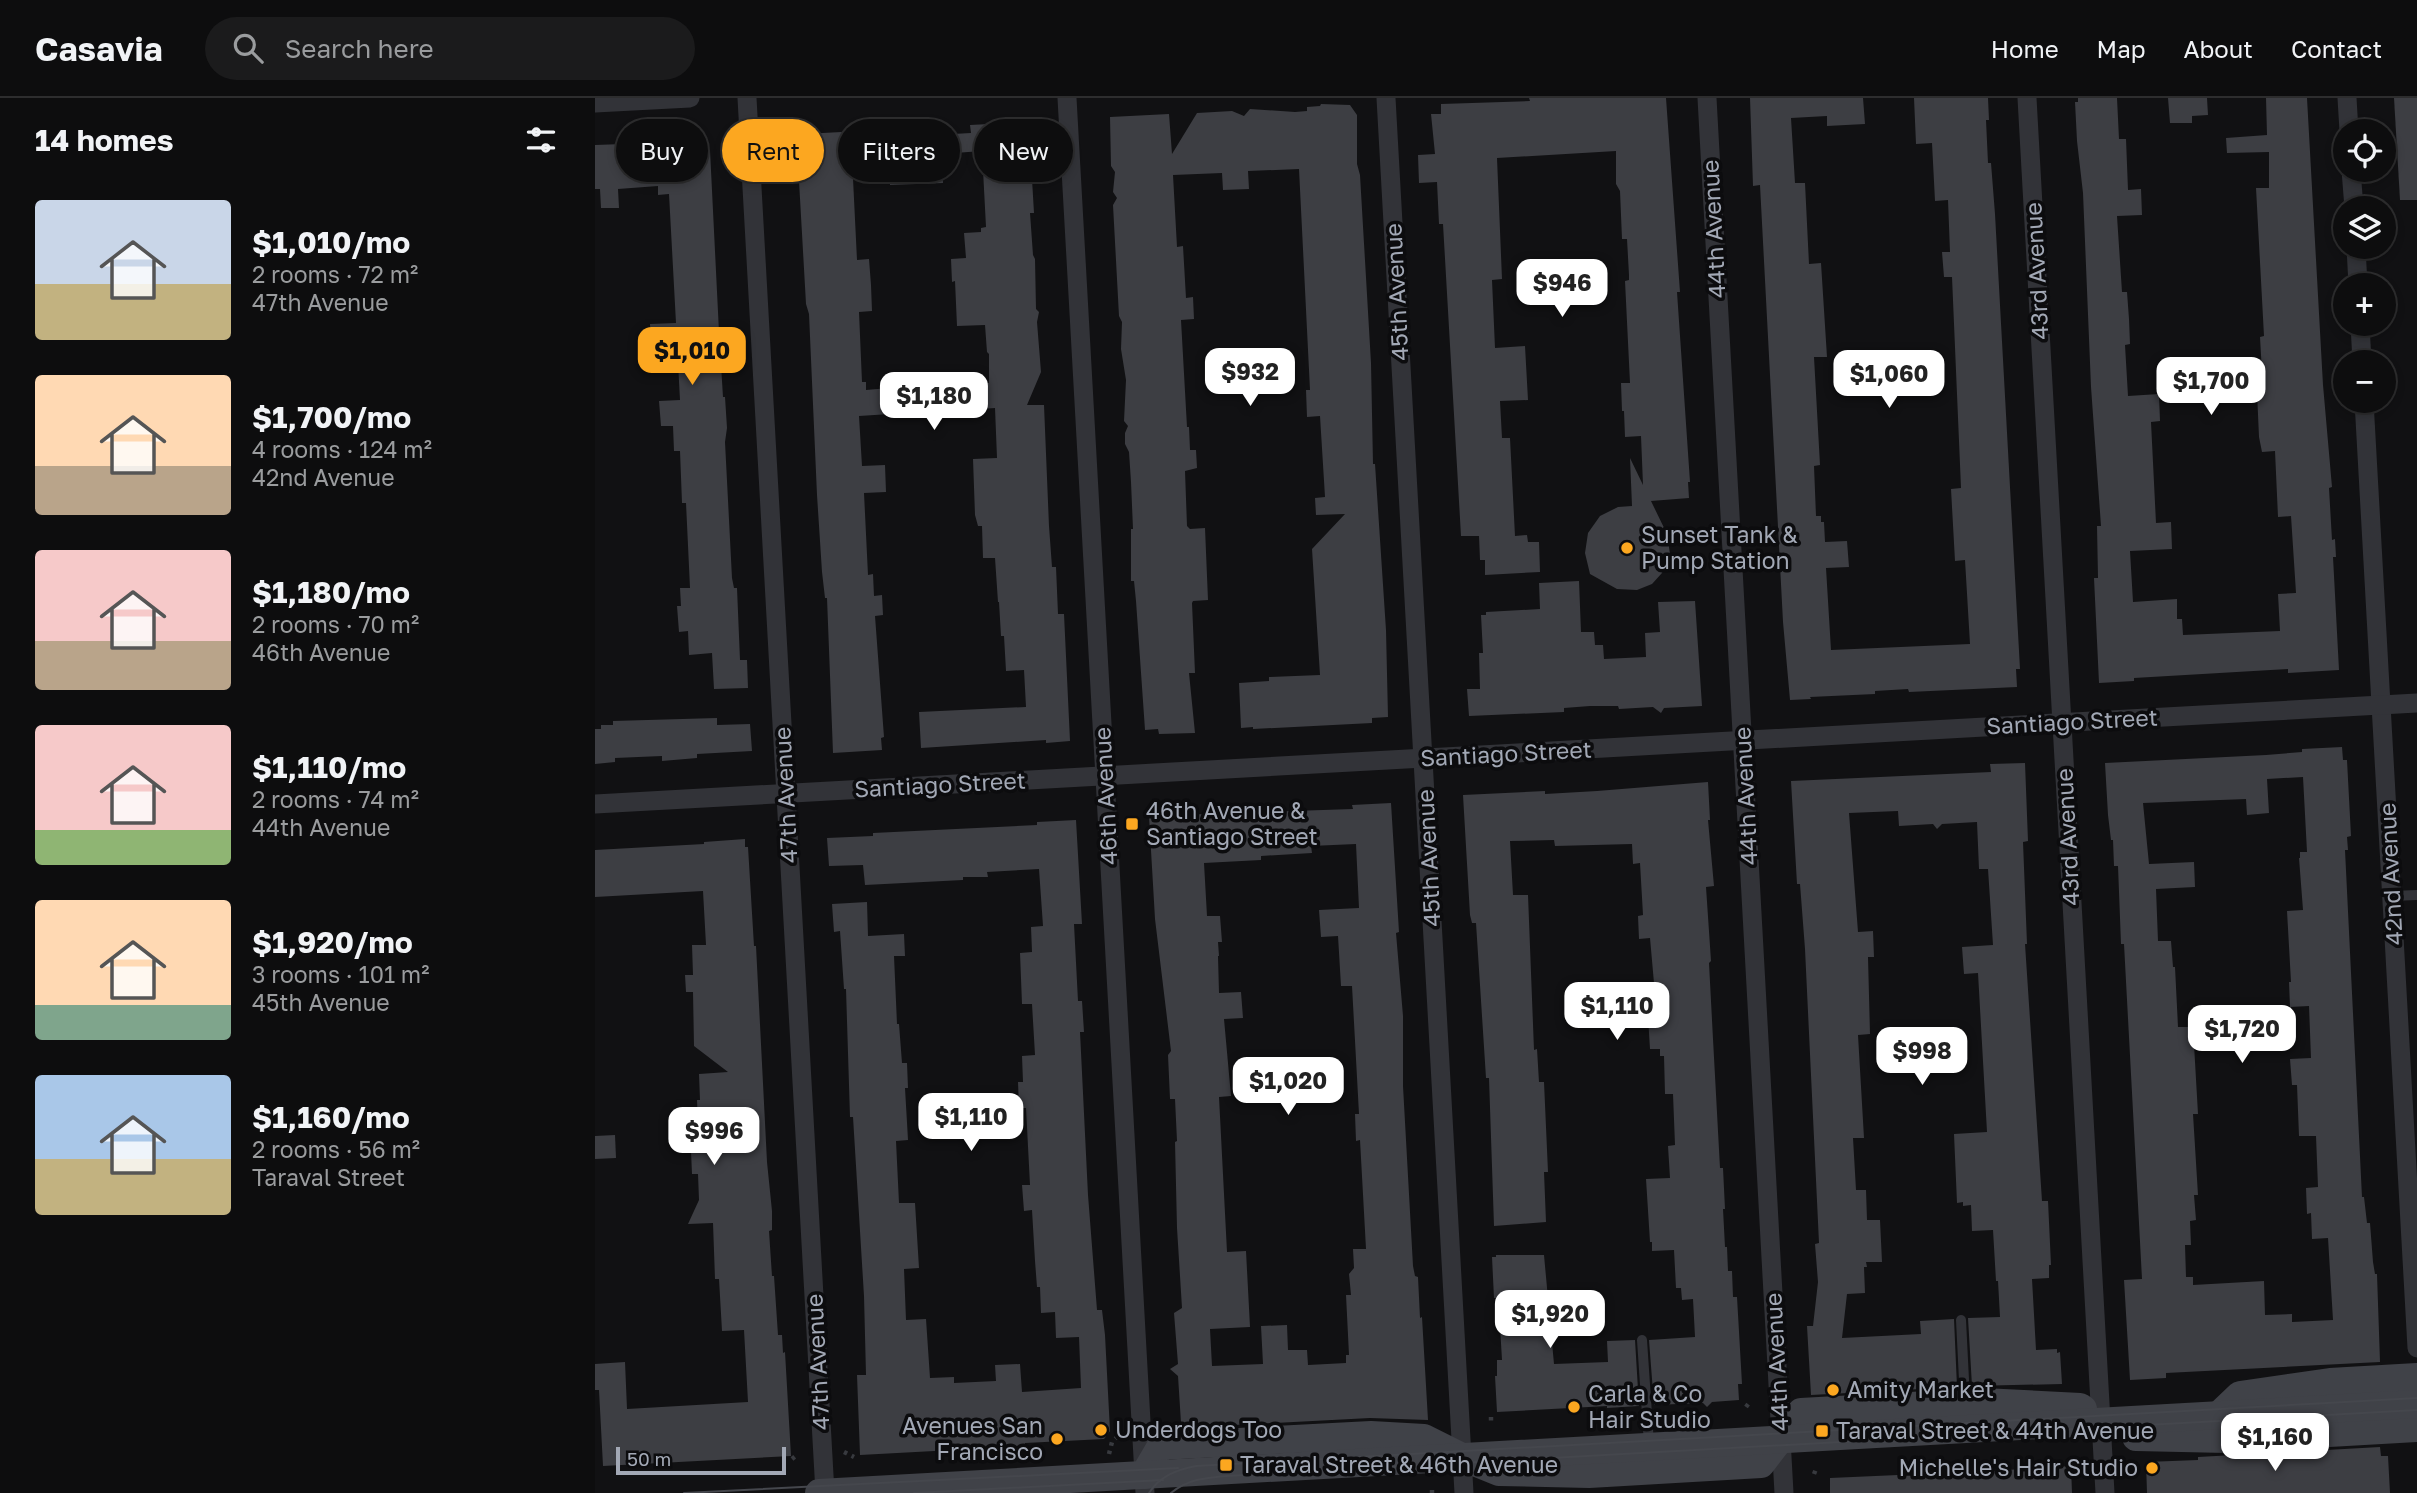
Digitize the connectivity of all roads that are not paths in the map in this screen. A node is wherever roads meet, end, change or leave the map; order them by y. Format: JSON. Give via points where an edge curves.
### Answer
{"nodes":[{"id":1,"x":690,"y":98,"type":"edge"},
{"id":2,"x":747,"y":98,"type":"edge"},
{"id":3,"x":1067,"y":98,"type":"edge"},
{"id":4,"x":1386,"y":98,"type":"edge"},
{"id":5,"x":1707,"y":98,"type":"edge"},
{"id":6,"x":2027,"y":98,"type":"edge"},
{"id":7,"x":2347,"y":98,"type":"edge"},
{"id":8,"x":595,"y":103,"type":"edge"},
{"id":9,"x":2348,"y":119,"type":"edge"},
{"id":10,"x":2365,"y":413,"type":"edge"},
{"id":11,"x":2417,"y":703,"type":"edge"},
{"id":12,"x":2381,"y":705,"type":"junction"},
{"id":13,"x":2062,"y":723,"type":"junction"},
{"id":14,"x":1742,"y":741,"type":"junction"},
{"id":15,"x":1423,"y":758,"type":"junction"},
{"id":16,"x":1105,"y":776,"type":"junction"},
{"id":17,"x":786,"y":794,"type":"junction"},
{"id":18,"x":595,"y":804,"type":"edge"},
{"id":19,"x":2417,"y":895,"type":"edge"},
{"id":20,"x":2392,"y":896,"type":"junction"},
{"id":21,"x":1961,"y":1320,"type":"dead end"},
{"id":22,"x":1642,"y":1340,"type":"dead end"},
{"id":23,"x":2417,"y":1348,"type":"edge"},
{"id":24,"x":2417,"y":1377,"type":"edge"},
{"id":25,"x":1965,"y":1403,"type":"junction"},
{"id":26,"x":2417,"y":1404,"type":"edge"},
{"id":27,"x":2219,"y":1415,"type":"junction"},
{"id":28,"x":2101,"y":1422,"type":"junction"},
{"id":29,"x":2417,"y":1428,"type":"edge"},
{"id":30,"x":1781,"y":1440,"type":"junction"},
{"id":31,"x":1649,"y":1447,"type":"junction"},
{"id":32,"x":1462,"y":1457,"type":"junction"},
{"id":33,"x":1144,"y":1484,"type":"edge"},
{"id":34,"x":819,"y":1493,"type":"edge"},
{"id":35,"x":825,"y":1493,"type":"edge"},
{"id":36,"x":1464,"y":1493,"type":"edge"},
{"id":37,"x":1784,"y":1493,"type":"edge"},
{"id":38,"x":2105,"y":1493,"type":"edge"}],
"edges":[{"from":1,"to":8,"type":"street"},
{"from":2,"to":17,"type":"street","name":"47th Avenue"},
{"from":3,"to":16,"type":"street","name":"46th Avenue"},
{"from":4,"to":15,"type":"street","name":"45th Avenue"},
{"from":5,"to":14,"type":"street","name":"44th Avenue"},
{"from":6,"to":13,"type":"street","name":"43rd Avenue"},
{"from":7,"to":9,"type":"street"},
{"from":10,"to":12,"type":"street","name":"42nd Avenue"},
{"from":11,"to":12,"type":"street","name":"Santiago Street"},
{"from":12,"to":13,"type":"street","name":"Santiago Street"},
{"from":12,"to":20,"type":"street","name":"42nd Avenue"},
{"from":13,"to":14,"type":"street","name":"Santiago Street"},
{"from":13,"to":28,"type":"street","name":"43rd Avenue"},
{"from":14,"to":15,"type":"street","name":"Santiago Street"},
{"from":14,"to":30,"type":"street","name":"44th Avenue"},
{"from":15,"to":16,"type":"street","name":"Santiago Street"},
{"from":15,"to":32,"type":"street","name":"45th Avenue"},
{"from":16,"to":17,"type":"street","name":"Santiago Street"},
{"from":16,"to":33,"type":"street","name":"46th Avenue"},
{"from":17,"to":18,"type":"street","name":"Santiago Street"},
{"from":17,"to":35,"type":"street","name":"47th Avenue"},
{"from":19,"to":20,"type":"lane"},
{"from":20,"to":23,"type":"street","name":"42nd Avenue"},
{"from":21,"to":25,"type":"lane"},
{"from":22,"to":31,"type":"lane"},
{"from":24,"to":27,"type":"street","via":[[2330,1382],[2240,1395]]},
{"from":25,"to":28,"type":"street","via":[[2080,1407]]},
{"from":25,"to":30,"type":"street","via":[[1801,1412]]},
{"from":26,"to":27,"type":"street"},
{"from":27,"to":28,"type":"street"},
{"from":28,"to":29,"type":"street","via":[[2122,1436],[2228,1439]]},
{"from":28,"to":30,"type":"street"},
{"from":28,"to":38,"type":"street","name":"43rd Avenue"},
{"from":30,"to":31,"type":"street"},
{"from":30,"to":32,"type":"street","via":[[1761,1464],[1602,1474],[1499,1472]]},
{"from":30,"to":37,"type":"street","name":"44th Avenue"},
{"from":31,"to":32,"type":"street"},
{"from":32,"to":33,"type":"street"},
{"from":32,"to":36,"type":"street","name":"45th Avenue"},
{"from":33,"to":35,"type":"street"},
{"from":34,"to":35,"type":"street"}]}
